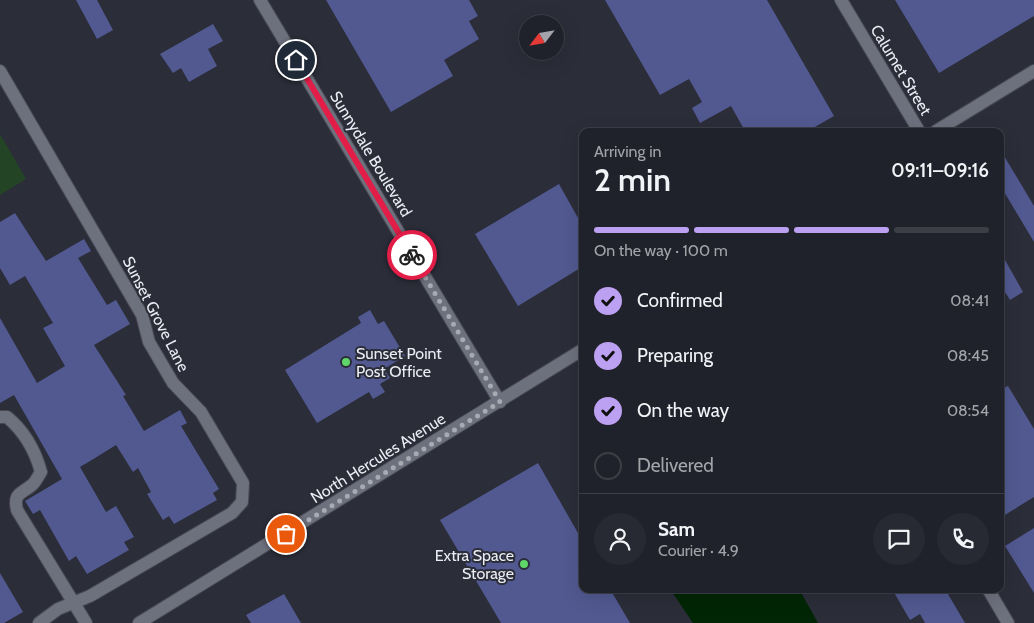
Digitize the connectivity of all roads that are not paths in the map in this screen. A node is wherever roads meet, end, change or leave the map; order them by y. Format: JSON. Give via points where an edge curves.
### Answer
{"nodes":[{"id":1,"x":260,"y":0,"type":"edge"},
{"id":2,"x":840,"y":0,"type":"edge"},
{"id":3,"x":0,"y":71,"type":"edge"},
{"id":4,"x":1034,"y":72,"type":"edge"},
{"id":5,"x":917,"y":128,"type":"edge"},
{"id":6,"x":941,"y":128,"type":"edge"},
{"id":7,"x":579,"y":352,"type":"edge"},
{"id":8,"x":500,"y":402,"type":"junction"},
{"id":9,"x":0,"y":417,"type":"edge"},
{"id":10,"x":990,"y":593,"type":"edge"},
{"id":11,"x":74,"y":603,"type":"junction"},
{"id":12,"x":39,"y":623,"type":"edge"},
{"id":13,"x":86,"y":623,"type":"edge"},
{"id":14,"x":139,"y":623,"type":"edge"},
{"id":15,"x":1008,"y":623,"type":"edge"}],
"edges":[{"from":1,"to":8,"type":"street","name":"Sunnydale Boulevard"},
{"from":2,"to":5,"type":"street","name":"Calumet Street"},
{"from":3,"to":11,"type":"street","name":"Sunset Grove Lane","via":[[142,315],[149,342],[173,383],[201,412],[243,483],[242,502],[232,513]]},
{"from":4,"to":6,"type":"street"},
{"from":7,"to":8,"type":"street","name":"North Hercules Avenue"},
{"from":8,"to":14,"type":"street","name":"North Hercules Avenue"},
{"from":9,"to":11,"type":"street","via":[[7,417],[18,427],[37,457],[40,472],[33,484],[19,493],[15,501],[16,510]]},
{"from":10,"to":15,"type":"street"},
{"from":11,"to":12,"type":"street","name":"Sunset Grove Lane","via":[[58,609]]},
{"from":11,"to":13,"type":"street"}]}
